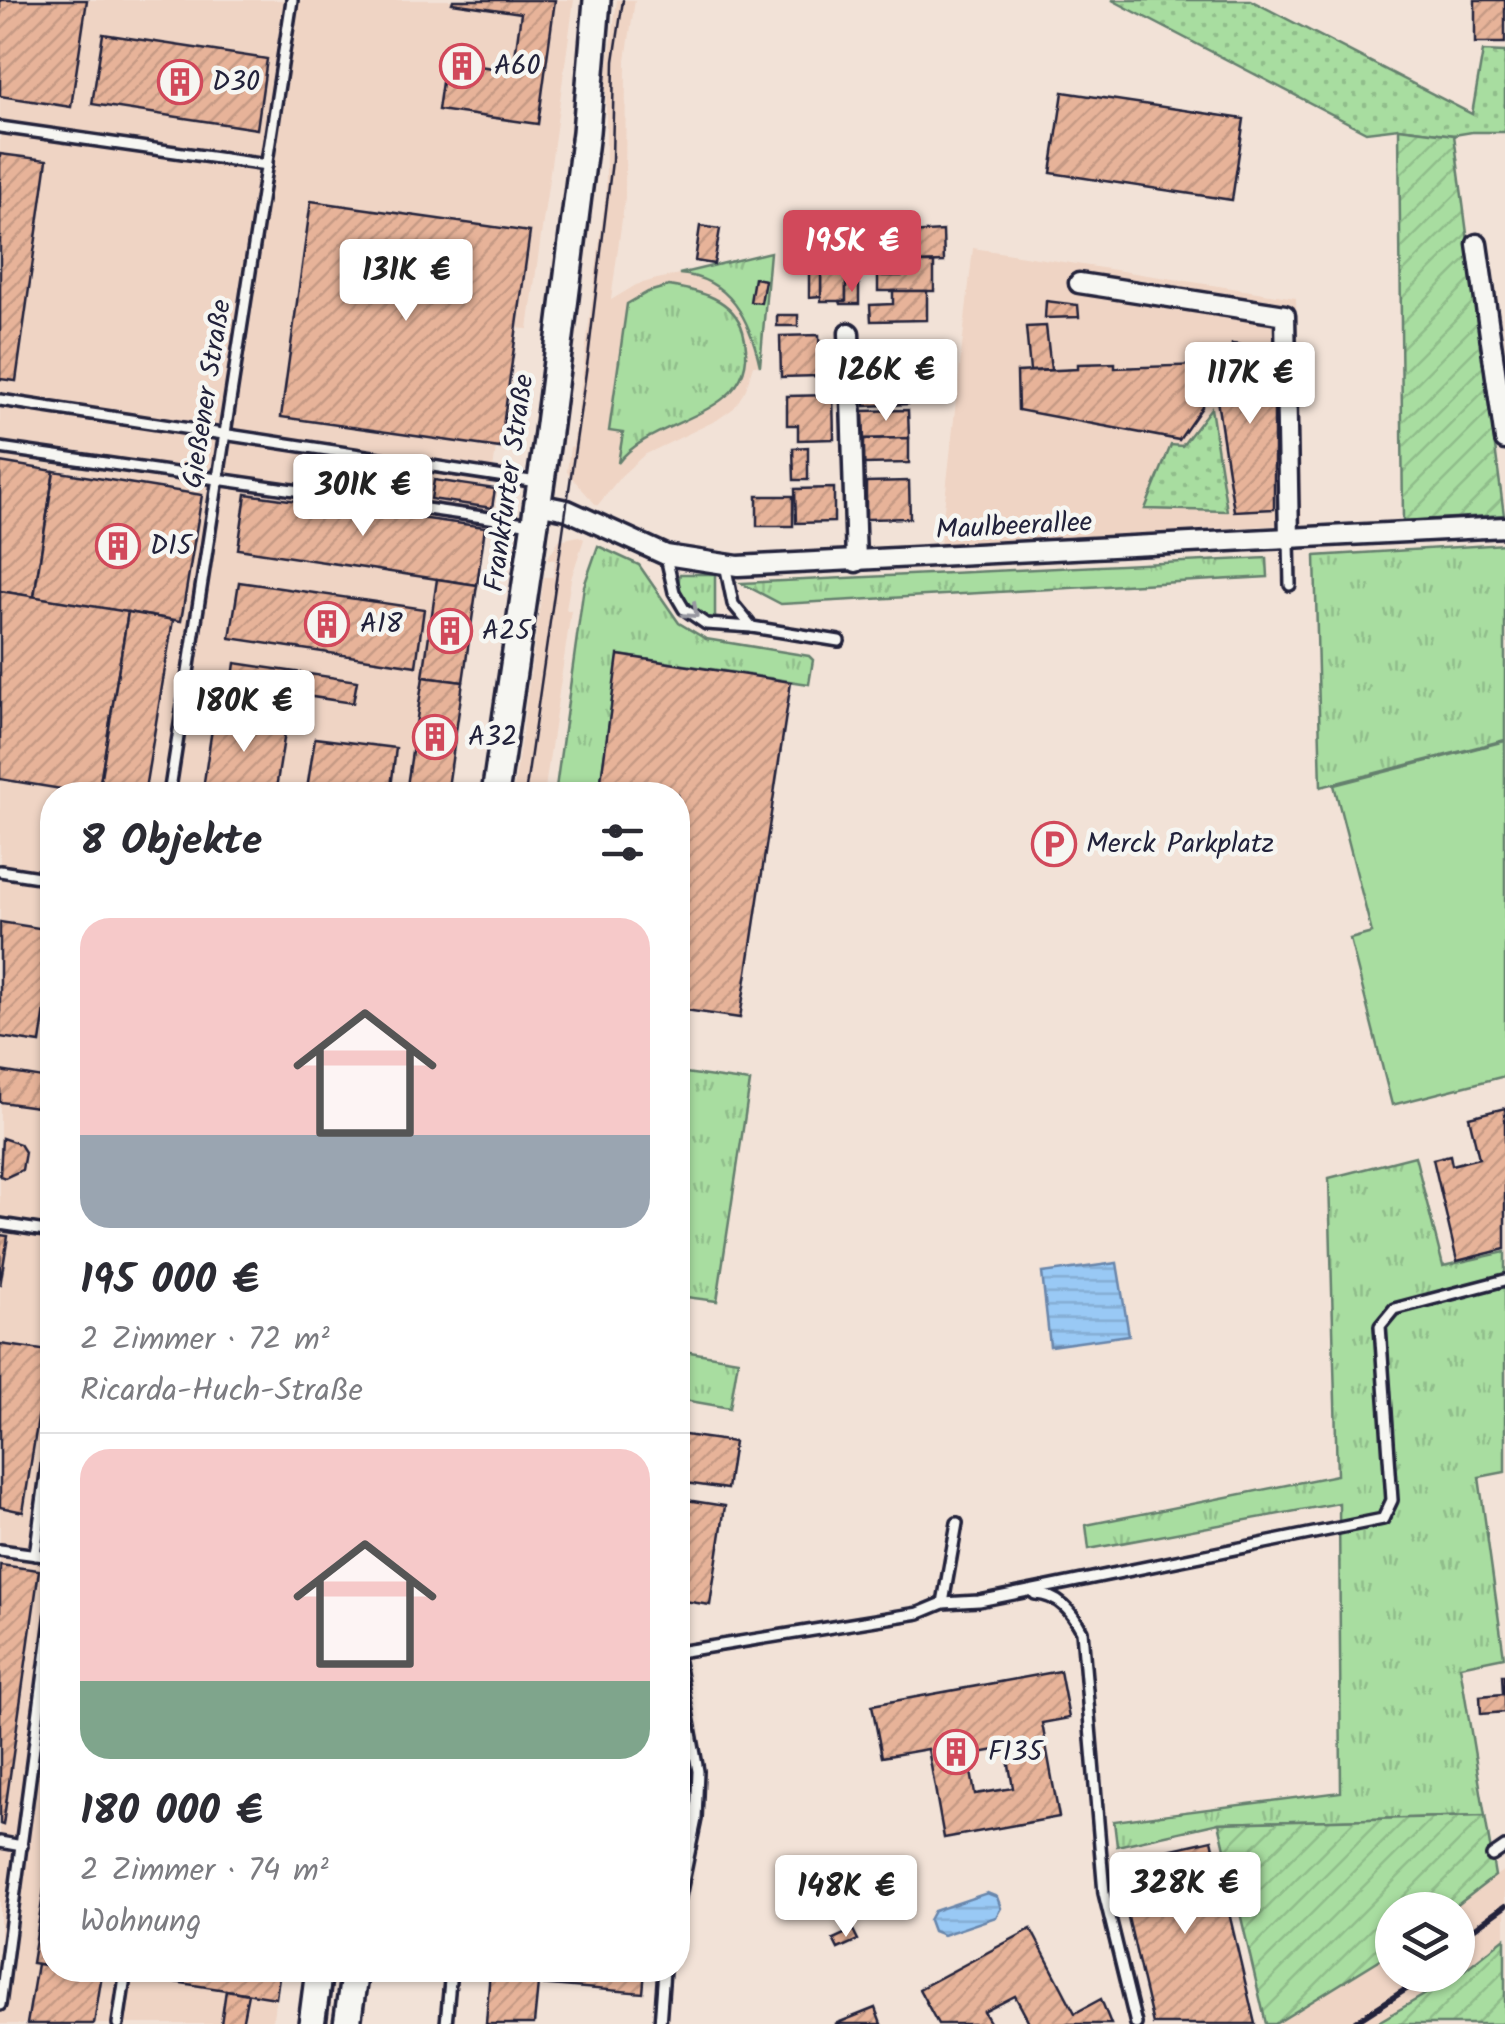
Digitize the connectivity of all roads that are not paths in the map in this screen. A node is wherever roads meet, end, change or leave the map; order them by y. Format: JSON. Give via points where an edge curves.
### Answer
{"nodes":[{"id":1,"x":292,"y":0,"type":"edge"},
{"id":2,"x":598,"y":0,"type":"edge"},
{"id":3,"x":0,"y":127,"type":"edge"},
{"id":4,"x":267,"y":165,"type":"junction"},
{"id":5,"x":1477,"y":244,"type":"dead end"},
{"id":6,"x":1079,"y":283,"type":"dead end"},
{"id":7,"x":848,"y":333,"type":"dead end"},
{"id":8,"x":0,"y":400,"type":"edge"},
{"id":9,"x":224,"y":434,"type":"junction"},
{"id":10,"x":1505,"y":440,"type":"edge"},
{"id":11,"x":0,"y":448,"type":"edge"},
{"id":12,"x":217,"y":479,"type":"junction"},
{"id":13,"x":537,"y":504,"type":"junction"},
{"id":14,"x":1505,"y":527,"type":"edge"},
{"id":15,"x":1289,"y":540,"type":"junction"},
{"id":16,"x":666,"y":555,"type":"junction"},
{"id":17,"x":856,"y":562,"type":"junction"},
{"id":18,"x":725,"y":564,"type":"junction"},
{"id":19,"x":1290,"y":585,"type":"dead end"},
{"id":20,"x":752,"y":627,"type":"junction"},
{"id":21,"x":839,"y":641,"type":"dead end"},
{"id":22,"x":171,"y":782,"type":"edge"},
{"id":23,"x":497,"y":782,"type":"edge"},
{"id":24,"x":0,"y":872,"type":"edge"},
{"id":25,"x":40,"y":877,"type":"edge"},
{"id":26,"x":0,"y":1224,"type":"edge"},
{"id":27,"x":40,"y":1230,"type":"edge"},
{"id":28,"x":1505,"y":1280,"type":"edge"},
{"id":29,"x":40,"y":1519,"type":"edge"},
{"id":30,"x":956,"y":1524,"type":"dead end"},
{"id":31,"x":0,"y":1550,"type":"edge"},
{"id":32,"x":35,"y":1556,"type":"junction"},
{"id":33,"x":40,"y":1556,"type":"edge"},
{"id":34,"x":1021,"y":1594,"type":"junction"},
{"id":35,"x":943,"y":1603,"type":"junction"},
{"id":36,"x":690,"y":1650,"type":"edge"},
{"id":37,"x":40,"y":1706,"type":"edge"},
{"id":38,"x":690,"y":1727,"type":"edge"},
{"id":39,"x":0,"y":1842,"type":"edge"},
{"id":40,"x":22,"y":1846,"type":"junction"},
{"id":41,"x":1505,"y":1847,"type":"edge"},
{"id":42,"x":690,"y":1848,"type":"edge"},
{"id":43,"x":1492,"y":1856,"type":"dead end"},
{"id":44,"x":124,"y":1982,"type":"edge"},
{"id":45,"x":318,"y":1982,"type":"edge"},
{"id":46,"x":353,"y":1982,"type":"edge"},
{"id":47,"x":450,"y":1982,"type":"edge"},
{"id":48,"x":663,"y":1982,"type":"edge"},
{"id":49,"x":0,"y":2005,"type":"edge"},
{"id":50,"x":118,"y":2024,"type":"edge"},
{"id":51,"x":312,"y":2024,"type":"edge"},
{"id":52,"x":348,"y":2024,"type":"edge"},
{"id":53,"x":446,"y":2024,"type":"edge"},
{"id":54,"x":660,"y":2024,"type":"edge"},
{"id":55,"x":1136,"y":2024,"type":"edge"}],
"edges":[{"from":1,"to":4,"type":"lane","name":"Gießener Straße"},
{"from":2,"to":13,"type":"main road","name":"Frankfurter Straße"},
{"from":3,"to":4,"type":"lane"},
{"from":4,"to":9,"type":"lane","name":"Gießener Straße"},
{"from":5,"to":10,"type":"street"},
{"from":6,"to":15,"type":"street","via":[[1285,315]]},
{"from":7,"to":17,"type":"street"},
{"from":8,"to":9,"type":"lane"},
{"from":9,"to":12,"type":"lane","name":"Gießener Straße"},
{"from":9,"to":13,"type":"lane"},
{"from":11,"to":12,"type":"lane"},
{"from":12,"to":13,"type":"lane"},
{"from":12,"to":22,"type":"lane","name":"Gießener Straße"},
{"from":13,"to":16,"type":"street","name":"Maulbeerallee","via":[[567,510]]},
{"from":13,"to":23,"type":"main road","name":"Frankfurter Straße"},
{"from":14,"to":15,"type":"street","name":"Maulbeerallee"},
{"from":15,"to":17,"type":"street","name":"Maulbeerallee"},
{"from":15,"to":19,"type":"lane"},
{"from":16,"to":18,"type":"street","name":"Maulbeerallee"},
{"from":16,"to":20,"type":"lane","one_way":true,"via":[[684,610],[706,624]]},
{"from":17,"to":18,"type":"street","name":"Maulbeerallee"},
{"from":18,"to":20,"type":"lane","via":[[733,604]]},
{"from":20,"to":21,"type":"lane"},
{"from":24,"to":25,"type":"lane"},
{"from":26,"to":27,"type":"lane"},
{"from":28,"to":34,"type":"lane","via":[[1394,1308],[1380,1326],[1392,1500],[1383,1519]]},
{"from":29,"to":32,"type":"lane"},
{"from":30,"to":35,"type":"lane"},
{"from":31,"to":32,"type":"lane"},
{"from":32,"to":33,"type":"lane"},
{"from":34,"to":35,"type":"lane"},
{"from":34,"to":55,"type":"lane","via":[[1046,1594],[1070,1610],[1082,1632],[1104,1893]]},
{"from":35,"to":36,"type":"lane","via":[[919,1613]]},
{"from":37,"to":40,"type":"lane"},
{"from":38,"to":42,"type":"lane","via":[[698,1770]]},
{"from":39,"to":40,"type":"lane"},
{"from":40,"to":49,"type":"lane"},
{"from":41,"to":43,"type":"lane"},
{"from":44,"to":50,"type":"lane"},
{"from":45,"to":51,"type":"main road"},
{"from":46,"to":52,"type":"main road"},
{"from":47,"to":53,"type":"lane"},
{"from":48,"to":54,"type":"lane"}]}
